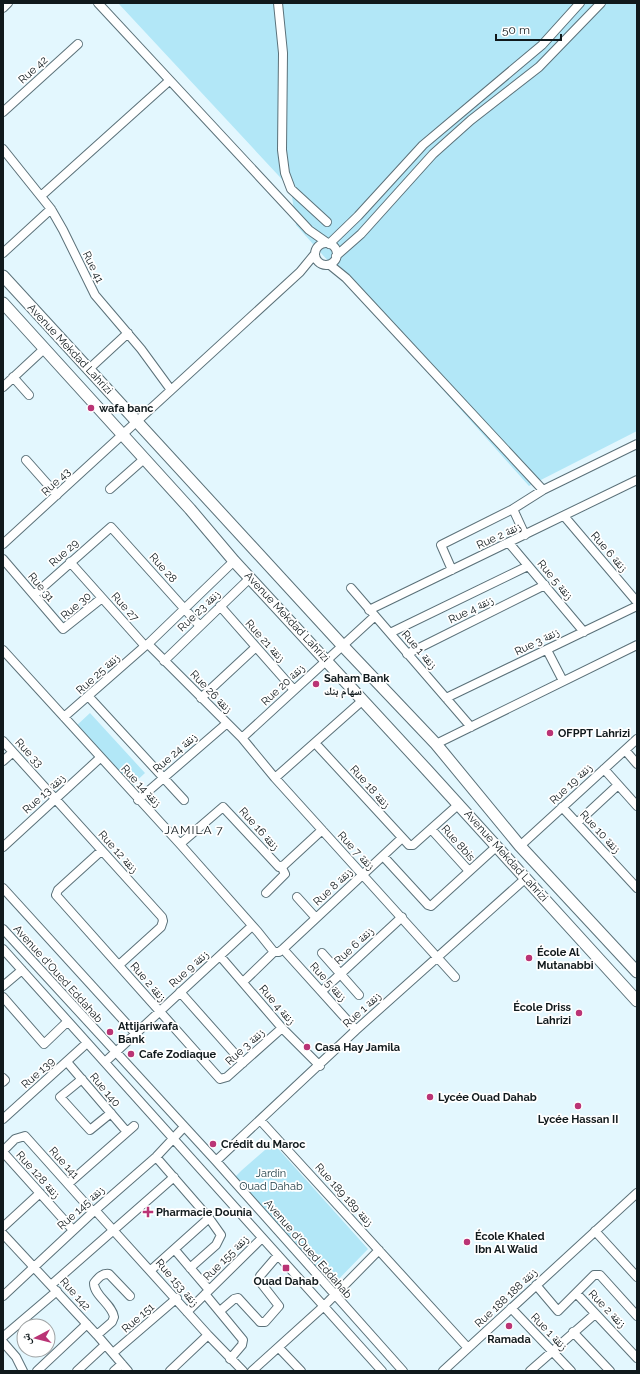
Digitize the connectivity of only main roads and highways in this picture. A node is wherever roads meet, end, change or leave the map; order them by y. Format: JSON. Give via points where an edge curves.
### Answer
{"nodes":[{"id":1,"x":3,"y":276,"type":"edge"},
{"id":2,"x":3,"y":303,"type":"edge"},
{"id":3,"x":637,"y":972,"type":"edge"},
{"id":4,"x":637,"y":1001,"type":"edge"}],
"edges":[{"from":1,"to":3,"type":"main road","name":"Avenue Mekdad Lahrizi","via":[[436,744],[520,846]]},
{"from":2,"to":4,"type":"main road","name":"Avenue Mekdad Lahrizi","via":[[123,434],[234,561]]}]}
